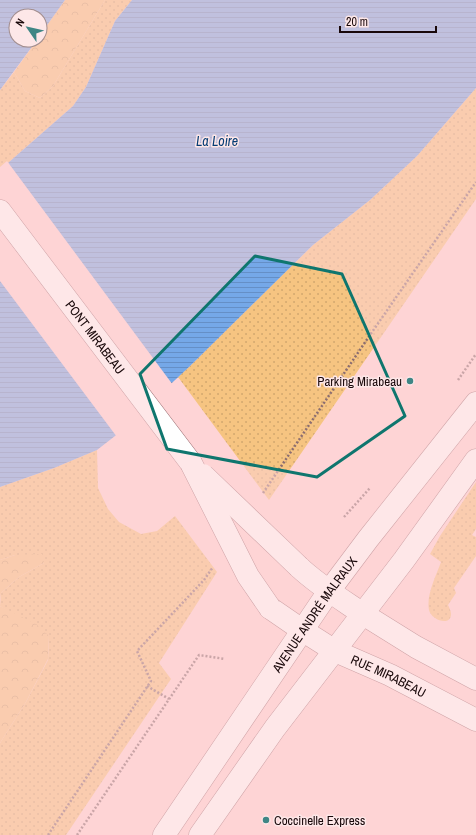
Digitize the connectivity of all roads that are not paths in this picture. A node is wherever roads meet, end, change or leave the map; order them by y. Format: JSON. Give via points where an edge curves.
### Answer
{"nodes":[{"id":1,"x":0,"y":211,"type":"edge"},
{"id":2,"x":476,"y":403,"type":"edge"},
{"id":3,"x":476,"y":460,"type":"edge"},
{"id":4,"x":191,"y":463,"type":"junction"},
{"id":5,"x":329,"y":591,"type":"junction"},
{"id":6,"x":363,"y":614,"type":"junction"},
{"id":7,"x":302,"y":630,"type":"junction"},
{"id":8,"x":335,"y":650,"type":"junction"},
{"id":9,"x":476,"y":679,"type":"edge"},
{"id":10,"x":476,"y":720,"type":"edge"},
{"id":11,"x":164,"y":835,"type":"edge"},
{"id":12,"x":200,"y":835,"type":"edge"}],
"edges":[{"from":1,"to":4,"type":"main road","name":"PONT MIRABEAU"},
{"from":2,"to":5,"type":"main road","name":"AVENUE ANDRÉ MALRAUX"},
{"from":3,"to":6,"type":"main road"},
{"from":4,"to":5,"type":"main road","name":"PONT MIRABEAU","bridge":true,"via":[[298,567]]},
{"from":4,"to":7,"type":"main road","name":"PONT MIRABEAU","bridge":true,"via":[[248,576],[270,608]]},
{"from":5,"to":6,"type":"main road"},
{"from":5,"to":7,"type":"main road","name":"AVENUE ANDRÉ MALRAUX"},
{"from":6,"to":8,"type":"main road"},
{"from":6,"to":9,"type":"main road","via":[[412,645]]},
{"from":7,"to":8,"type":"main road","name":"RUE MIRABEAU"},
{"from":7,"to":11,"type":"main road","name":"AVENUE ANDRÉ MALRAUX"},
{"from":8,"to":10,"type":"main road","name":"RUE MIRABEAU","via":[[390,675]]},
{"from":8,"to":12,"type":"main road","via":[[275,728]]}]}
